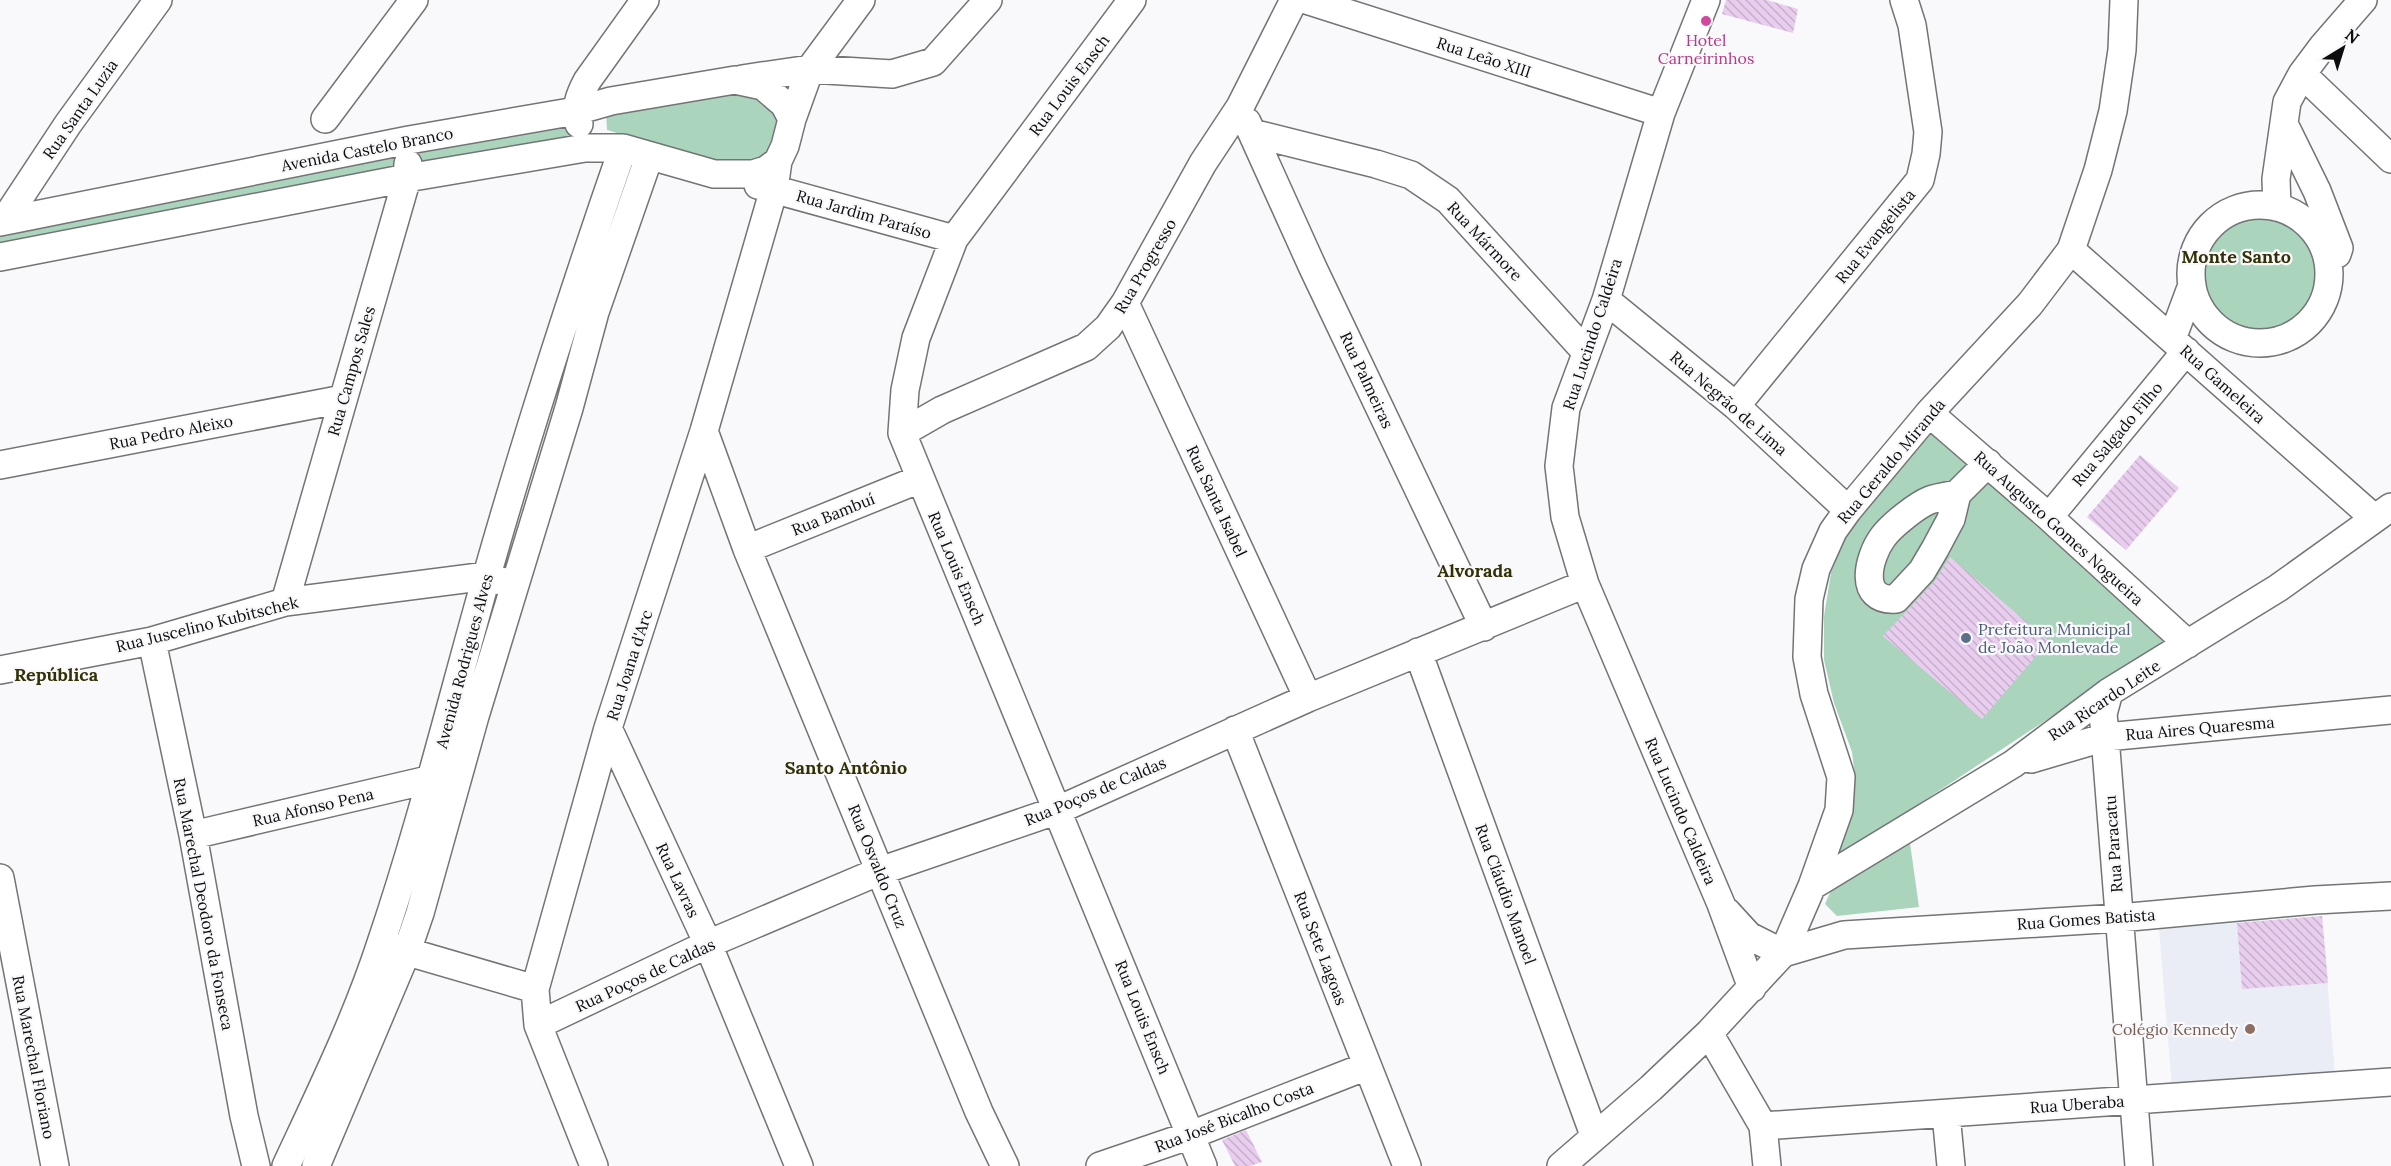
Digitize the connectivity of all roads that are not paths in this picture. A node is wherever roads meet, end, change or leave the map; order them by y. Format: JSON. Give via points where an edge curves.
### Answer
{"nodes":[{"id":1,"x":414,"y":0,"type":"edge"},
{"id":2,"x":645,"y":0,"type":"edge"},
{"id":3,"x":861,"y":0,"type":"edge"},
{"id":4,"x":988,"y":0,"type":"edge"},
{"id":5,"x":1132,"y":0,"type":"edge"},
{"id":6,"x":1294,"y":0,"type":"edge"},
{"id":7,"x":1306,"y":0,"type":"edge"},
{"id":8,"x":1706,"y":0,"type":"edge"},
{"id":9,"x":1904,"y":0,"type":"edge"},
{"id":10,"x":2124,"y":0,"type":"edge"},
{"id":11,"x":2363,"y":0,"type":"edge"},
{"id":12,"x":144,"y":5,"type":"edge"},
{"id":13,"x":810,"y":69,"type":"junction"},
{"id":14,"x":2302,"y":74,"type":"junction"},
{"id":15,"x":735,"y":80,"type":"junction"},
{"id":16,"x":1240,"y":107,"type":"junction"},
{"id":17,"x":576,"y":111,"type":"junction"},
{"id":18,"x":1661,"y":113,"type":"junction"},
{"id":19,"x":325,"y":119,"type":"dead end"},
{"id":20,"x":792,"y":119,"type":"junction"},
{"id":21,"x":2285,"y":126,"type":"junction"},
{"id":22,"x":1252,"y":133,"type":"junction"},
{"id":23,"x":409,"y":140,"type":"junction"},
{"id":24,"x":585,"y":148,"type":"junction"},
{"id":25,"x":623,"y":148,"type":"junction"},
{"id":26,"x":650,"y":157,"type":"junction"},
{"id":27,"x":2391,"y":159,"type":"edge"},
{"id":28,"x":778,"y":161,"type":"junction"},
{"id":29,"x":714,"y":174,"type":"junction"},
{"id":30,"x":407,"y":178,"type":"junction"},
{"id":31,"x":774,"y":189,"type":"junction"},
{"id":32,"x":2277,"y":207,"type":"junction"},
{"id":33,"x":2,"y":221,"type":"edge"},
{"id":34,"x":954,"y":239,"type":"junction"},
{"id":35,"x":2071,"y":250,"type":"junction"},
{"id":36,"x":0,"y":257,"type":"edge"},
{"id":37,"x":2330,"y":274,"type":"junction"},
{"id":38,"x":2192,"y":285,"type":"junction"},
{"id":39,"x":1606,"y":300,"type":"junction"},
{"id":40,"x":570,"y":303,"type":"junction"},
{"id":41,"x":1125,"y":303,"type":"junction"},
{"id":42,"x":595,"y":312,"type":"junction"},
{"id":43,"x":2179,"y":345,"type":"junction"},
{"id":44,"x":1585,"y":351,"type":"junction"},
{"id":45,"x":343,"y":399,"type":"junction"},
{"id":46,"x":1736,"y":406,"type":"junction"},
{"id":47,"x":1929,"y":413,"type":"junction"},
{"id":48,"x":704,"y":431,"type":"junction"},
{"id":49,"x":902,"y":433,"type":"junction"},
{"id":50,"x":1988,"y":463,"type":"junction"},
{"id":51,"x":0,"y":465,"type":"edge"},
{"id":52,"x":920,"y":479,"type":"junction"},
{"id":53,"x":1957,"y":494,"type":"dead end"},
{"id":54,"x":1848,"y":510,"type":"junction"},
{"id":55,"x":2383,"y":513,"type":"edge"},
{"id":56,"x":2049,"y":517,"type":"junction"},
{"id":57,"x":747,"y":549,"type":"junction"},
{"id":58,"x":487,"y":576,"type":"junction"},
{"id":59,"x":1585,"y":584,"type":"junction"},
{"id":60,"x":513,"y":586,"type":"junction"},
{"id":61,"x":285,"y":602,"type":"junction"},
{"id":62,"x":1484,"y":627,"type":"junction"},
{"id":63,"x":152,"y":641,"type":"junction"},
{"id":64,"x":2188,"y":644,"type":"junction"},
{"id":65,"x":1418,"y":652,"type":"junction"},
{"id":66,"x":0,"y":670,"type":"edge"},
{"id":67,"x":2109,"y":692,"type":"junction"},
{"id":68,"x":1308,"y":698,"type":"junction"},
{"id":69,"x":2391,"y":710,"type":"edge"},
{"id":70,"x":608,"y":728,"type":"junction"},
{"id":71,"x":1235,"y":730,"type":"junction"},
{"id":72,"x":2106,"y":737,"type":"junction"},
{"id":73,"x":2013,"y":764,"type":"junction"},
{"id":74,"x":444,"y":781,"type":"junction"},
{"id":75,"x":1058,"y":810,"type":"junction"},
{"id":76,"x":193,"y":835,"type":"junction"},
{"id":77,"x":880,"y":871,"type":"junction"},
{"id":78,"x":0,"y":878,"type":"edge"},
{"id":79,"x":1812,"y":886,"type":"junction"},
{"id":80,"x":2391,"y":896,"type":"edge"},
{"id":81,"x":1721,"y":904,"type":"junction"},
{"id":82,"x":2119,"y":918,"type":"junction"},
{"id":83,"x":381,"y":944,"type":"junction"},
{"id":84,"x":708,"y":944,"type":"junction"},
{"id":85,"x":407,"y":951,"type":"junction"},
{"id":86,"x":1783,"y":953,"type":"junction"},
{"id":87,"x":1752,"y":988,"type":"junction"},
{"id":88,"x":535,"y":989,"type":"junction"},
{"id":89,"x":538,"y":1026,"type":"junction"},
{"id":90,"x":1709,"y":1033,"type":"junction"},
{"id":91,"x":1367,"y":1066,"type":"junction"},
{"id":92,"x":2391,"y":1082,"type":"edge"},
{"id":93,"x":2133,"y":1100,"type":"junction"},
{"id":94,"x":1946,"y":1114,"type":"junction"},
{"id":95,"x":1763,"y":1126,"type":"junction"},
{"id":96,"x":1191,"y":1135,"type":"junction"},
{"id":97,"x":1594,"y":1135,"type":"junction"},
{"id":98,"x":55,"y":1166,"type":"edge"},
{"id":99,"x":256,"y":1166,"type":"edge"},
{"id":100,"x":286,"y":1166,"type":"edge"},
{"id":101,"x":316,"y":1166,"type":"edge"},
{"id":102,"x":594,"y":1166,"type":"edge"},
{"id":103,"x":799,"y":1166,"type":"edge"},
{"id":104,"x":1005,"y":1166,"type":"edge"},
{"id":105,"x":1100,"y":1166,"type":"edge"},
{"id":106,"x":1203,"y":1166,"type":"edge"},
{"id":107,"x":1407,"y":1166,"type":"edge"},
{"id":108,"x":1561,"y":1166,"type":"edge"},
{"id":109,"x":1767,"y":1166,"type":"edge"},
{"id":110,"x":1951,"y":1166,"type":"edge"},
{"id":111,"x":2139,"y":1166,"type":"edge"}],
"edges":[{"from":1,"to":19,"type":"street"},
{"from":2,"to":17,"type":"street","via":[[587,81]]},
{"from":3,"to":13,"type":"street"},
{"from":4,"to":13,"type":"street","name":"Avenida Castelo Branco","via":[[933,62],[892,74]]},
{"from":5,"to":34,"type":"street","name":"Rua Louis Ensch"},
{"from":6,"to":16,"type":"street","name":"Rua Progresso"},
{"from":7,"to":18,"type":"street","name":"Rua Leão XIII"},
{"from":8,"to":18,"type":"street","name":"Rua Lucindo Caldeira"},
{"from":9,"to":46,"type":"street","name":"Rua Evangelista","via":[[1912,25],[1928,132],[1920,180]]},
{"from":10,"to":35,"type":"street","name":"Rua Geraldo Miranda","via":[[2113,111]]},
{"from":11,"to":14,"type":"street"},
{"from":12,"to":33,"type":"street","name":"Rua Santa Luzia"},
{"from":13,"to":15,"type":"street","name":"Avenida Castelo Branco"},
{"from":13,"to":20,"type":"street"},
{"from":14,"to":21,"type":"street","via":[[2287,102]]},
{"from":14,"to":27,"type":"street"},
{"from":15,"to":17,"type":"street","name":"Avenida Castelo Branco"},
{"from":15,"to":20,"type":"street","name":"Avenida Castelo Branco","via":[[763,86],[784,104]]},
{"from":16,"to":22,"type":"street"},
{"from":16,"to":41,"type":"street","name":"Rua Progresso","via":[[1203,163]]},
{"from":17,"to":23,"type":"street","name":"Avenida Castelo Branco"},
{"from":17,"to":24,"type":"street"},
{"from":18,"to":39,"type":"street","name":"Rua Lucindo Caldeira"},
{"from":20,"to":28,"type":"street"},
{"from":21,"to":32,"type":"street","via":[[2276,178]]},
{"from":21,"to":37,"type":"street","via":[[2318,191],[2339,248]]},
{"from":22,"to":44,"type":"street","name":"Rua Mármore","via":[[1376,164],[1411,176],[1448,200]]},
{"from":22,"to":62,"type":"street","name":"Rua Palmeiras"},
{"from":23,"to":30,"type":"street","name":"Rua Campos Sales"},
{"from":23,"to":33,"type":"street","name":"Avenida Castelo Branco"},
{"from":24,"to":25,"type":"street"},
{"from":24,"to":30,"type":"street"},
{"from":25,"to":26,"type":"street"},
{"from":25,"to":40,"type":"street","name":"Avenida Rodrigues Alves"},
{"from":26,"to":29,"type":"street"},
{"from":26,"to":42,"type":"street","name":"Avenida Rodrigues Alves"},
{"from":28,"to":29,"type":"street","via":[[753,174]]},
{"from":28,"to":31,"type":"street","name":"Rua Joana d'Arc"},
{"from":29,"to":31,"type":"street"},
{"from":30,"to":36,"type":"street"},
{"from":30,"to":45,"type":"street","name":"Rua Campos Sales"},
{"from":31,"to":34,"type":"street","name":"Rua Jardim Paraíso"},
{"from":31,"to":48,"type":"street","name":"Rua Joana d'Arc"},
{"from":32,"to":37,"type":"street","via":[[2298,216],[2315,232],[2326,252]]},
{"from":32,"to":38,"type":"street","via":[[2254,205],[2232,211],[2213,223],[2195,252]]},
{"from":34,"to":49,"type":"street","name":"Rua Louis Ensch","via":[[916,338],[905,390]]},
{"from":35,"to":43,"type":"street","name":"Rua Gameleira"},
{"from":35,"to":47,"type":"street","name":"Rua Geraldo Miranda","via":[[2030,304]]},
{"from":37,"to":38,"type":"street","via":[[2326,297],[2315,317],[2298,333],[2277,342],[2254,344],[2232,338],[2213,325],[2199,307]]},
{"from":38,"to":43,"type":"street","name":"Rua Salgado Filho"},
{"from":39,"to":44,"type":"street","name":"Rua Lucindo Caldeira"},
{"from":39,"to":46,"type":"street","name":"Rua Negrão de Lima"},
{"from":40,"to":42,"type":"street"},
{"from":40,"to":58,"type":"street","name":"Avenida Rodrigues Alves"},
{"from":41,"to":49,"type":"street","name":"Rua Progresso","via":[[1108,327],[1086,347],[942,410]]},
{"from":41,"to":68,"type":"street","name":"Rua Santa Isabel"},
{"from":42,"to":60,"type":"street","name":"Avenida Rodrigues Alves"},
{"from":43,"to":55,"type":"street","name":"Rua Gameleira"},
{"from":43,"to":56,"type":"street","name":"Rua Salgado Filho"},
{"from":44,"to":59,"type":"street","name":"Rua Lucindo Caldeira","via":[[1566,408],[1559,466],[1565,517]]},
{"from":45,"to":51,"type":"street","name":"Rua Pedro Aleixo"},
{"from":45,"to":61,"type":"street","name":"Rua Campos Sales"},
{"from":46,"to":54,"type":"street","name":"Rua Negrão de Lima"},
{"from":47,"to":50,"type":"street","name":"Rua Augusto Gomes Nogueira"},
{"from":47,"to":54,"type":"street","name":"Rua Geraldo Miranda"},
{"from":48,"to":57,"type":"street","name":"Rua Osvaldo Cruz"},
{"from":48,"to":70,"type":"street","name":"Rua Joana d'Arc"},
{"from":49,"to":52,"type":"street","name":"Rua Louis Ensch"},
{"from":50,"to":53,"type":"street"},
{"from":50,"to":56,"type":"street","name":"Rua Augusto Gomes Nogueira"},
{"from":52,"to":57,"type":"street","name":"Rua Bambuí"},
{"from":52,"to":75,"type":"street","name":"Rua Louis Ensch"},
{"from":54,"to":79,"type":"street","name":"Rua Geraldo Miranda","via":[[1823,550],[1809,599],[1807,657],[1814,694],[1841,777],[1839,810]]},
{"from":55,"to":64,"type":"street","name":"Rua Ricardo Leite","via":[[2278,588]]},
{"from":56,"to":64,"type":"street","name":"Rua Augusto Gomes Nogueira"},
{"from":57,"to":77,"type":"street","name":"Rua Osvaldo Cruz"},
{"from":58,"to":60,"type":"street"},
{"from":58,"to":61,"type":"street","name":"Rua Juscelino Kubitschek"},
{"from":58,"to":74,"type":"street","name":"Avenida Rodrigues Alves"},
{"from":59,"to":62,"type":"street","name":"Rua Poços de Caldas"},
{"from":59,"to":81,"type":"street","name":"Rua Lucindo Caldeira"},
{"from":60,"to":74,"type":"street","name":"Avenida Rodrigues Alves"},
{"from":61,"to":63,"type":"street","name":"Rua Juscelino Kubitschek"},
{"from":62,"to":65,"type":"street","name":"Rua Poços de Caldas"},
{"from":63,"to":66,"type":"street","name":"Rua Juscelino Kubitschek"},
{"from":63,"to":76,"type":"street","name":"Rua Marechal Deodoro da Fonseca"},
{"from":64,"to":67,"type":"street","name":"Rua Ricardo Leite"},
{"from":65,"to":68,"type":"street","name":"Rua Poços de Caldas"},
{"from":65,"to":97,"type":"street","name":"Rua Cláudio Manoel"},
{"from":67,"to":72,"type":"street","name":"Rua Paracatu","via":[[2103,714]]},
{"from":67,"to":73,"type":"street","name":"Rua Ricardo Leite"},
{"from":68,"to":71,"type":"street","name":"Rua Poços de Caldas"},
{"from":69,"to":72,"type":"street","name":"Rua Aires Quaresma"},
{"from":70,"to":84,"type":"street","name":"Rua Lavras"},
{"from":70,"to":88,"type":"street","name":"Rua Joana d'Arc"},
{"from":71,"to":75,"type":"street","name":"Rua Poços de Caldas"},
{"from":71,"to":91,"type":"street","name":"Rua Sete Lagoas"},
{"from":72,"to":73,"type":"street","name":"Rua Aires Quaresma"},
{"from":72,"to":82,"type":"street","name":"Rua Paracatu"},
{"from":73,"to":79,"type":"street","name":"Rua Ricardo Leite"},
{"from":74,"to":76,"type":"street","name":"Rua Afonso Pena"},
{"from":74,"to":83,"type":"street","name":"Avenida Rodrigues Alves"},
{"from":74,"to":85,"type":"street","name":"Avenida Rodrigues Alves"},
{"from":75,"to":77,"type":"street","name":"Rua Poços de Caldas"},
{"from":75,"to":96,"type":"street","name":"Rua Louis Ensch"},
{"from":76,"to":99,"type":"street","name":"Rua Marechal Deodoro da Fonseca"},
{"from":77,"to":84,"type":"street","name":"Rua Poços de Caldas"},
{"from":77,"to":104,"type":"street","name":"Rua Osvaldo Cruz"},
{"from":78,"to":98,"type":"street","name":"Rua Marechal Floriano"},
{"from":79,"to":86,"type":"street","name":"Rua Geraldo Miranda"},
{"from":80,"to":82,"type":"street","name":"Rua Gomes Batista"},
{"from":81,"to":86,"type":"street","name":"Rua Lucindo Caldeira","via":[[1749,936]]},
{"from":81,"to":87,"type":"street","name":"Rua Lucindo Caldeira"},
{"from":82,"to":86,"type":"street","name":"Rua Gomes Batista","via":[[1844,935]]},
{"from":82,"to":93,"type":"street","name":"Rua Paracatu"},
{"from":83,"to":85,"type":"street"},
{"from":83,"to":100,"type":"street","name":"Avenida Rodrigues Alves","via":[[350,1026]]},
{"from":84,"to":89,"type":"street","name":"Rua Poços de Caldas"},
{"from":84,"to":103,"type":"street","name":"Rua Lavras"},
{"from":85,"to":88,"type":"street"},
{"from":85,"to":101,"type":"street","name":"Avenida Rodrigues Alves"},
{"from":86,"to":87,"type":"street"},
{"from":87,"to":90,"type":"street"},
{"from":88,"to":89,"type":"street","name":"Rua Joana d'Arc"},
{"from":89,"to":102,"type":"street","name":"Rua Joana d'Arc"},
{"from":90,"to":95,"type":"street"},
{"from":90,"to":97,"type":"street"},
{"from":91,"to":96,"type":"street","name":"Rua José Bicalho Costa"},
{"from":91,"to":107,"type":"street","name":"Rua Sete Lagoas"},
{"from":92,"to":93,"type":"street","name":"Rua Uberaba"},
{"from":93,"to":94,"type":"street","name":"Rua Uberaba"},
{"from":93,"to":111,"type":"street","name":"Rua Paracatu"},
{"from":94,"to":95,"type":"street","name":"Rua Uberaba"},
{"from":94,"to":110,"type":"street"},
{"from":95,"to":109,"type":"street"},
{"from":96,"to":105,"type":"street","name":"Rua José Bicalho Costa"},
{"from":96,"to":106,"type":"street","name":"Rua Louis Ensch"},
{"from":97,"to":108,"type":"street"}]}
